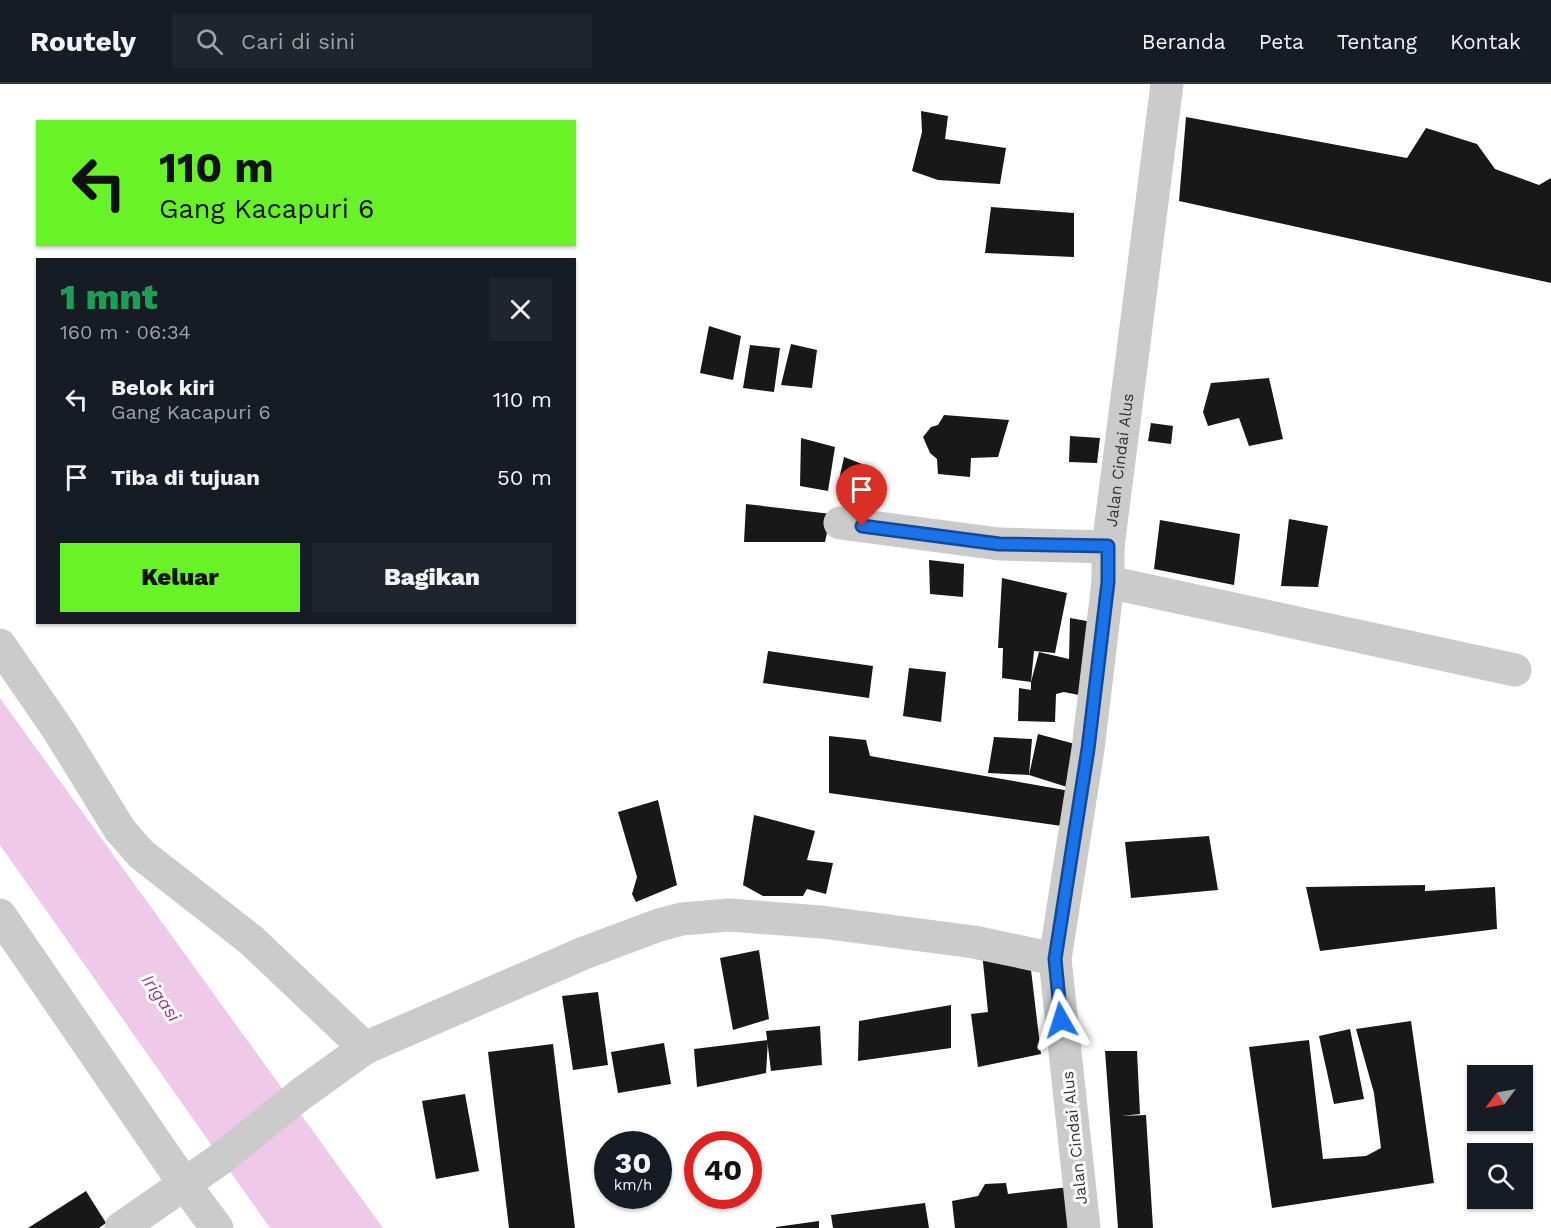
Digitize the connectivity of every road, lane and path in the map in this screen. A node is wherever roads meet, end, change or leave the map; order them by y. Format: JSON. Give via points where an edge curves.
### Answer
{"nodes":[{"id":1,"x":1167,"y":84,"type":"edge"},
{"id":2,"x":840,"y":523,"type":"dead end"},
{"id":3,"x":1108,"y":546,"type":"junction"},
{"id":4,"x":1108,"y":582,"type":"junction"},
{"id":5,"x":0,"y":627,"type":"edge"},
{"id":6,"x":0,"y":645,"type":"edge"},
{"id":7,"x":1515,"y":670,"type":"dead end"},
{"id":8,"x":59,"y":731,"type":"junction"},
{"id":9,"x":0,"y":915,"type":"edge"},
{"id":10,"x":1055,"y":959,"type":"junction"},
{"id":11,"x":365,"y":1048,"type":"junction"},
{"id":12,"x":185,"y":1185,"type":"junction"},
{"id":13,"x":121,"y":1228,"type":"edge"},
{"id":14,"x":217,"y":1228,"type":"edge"},
{"id":15,"x":1084,"y":1228,"type":"edge"}],
"edges":[{"from":1,"to":3,"type":"street","name":"Jalan Cindai Alus"},
{"from":2,"to":3,"type":"street","via":[[999,544]]},
{"from":3,"to":4,"type":"street","name":"Jalan Cindai Alus"},
{"from":4,"to":7,"type":"street"},
{"from":4,"to":10,"type":"street","name":"Jalan Cindai Alus","via":[[1088,749]]},
{"from":5,"to":8,"type":"street"},
{"from":6,"to":8,"type":"street"},
{"from":8,"to":11,"type":"street","via":[[120,830],[141,854],[251,940]]},
{"from":9,"to":12,"type":"street"},
{"from":10,"to":11,"type":"street","via":[[974,942],[821,922],[729,915],[682,919],[584,954]]},
{"from":10,"to":15,"type":"street","name":"Jalan Cindai Alus"},
{"from":11,"to":12,"type":"street"},
{"from":12,"to":13,"type":"street"},
{"from":12,"to":14,"type":"street"}]}
